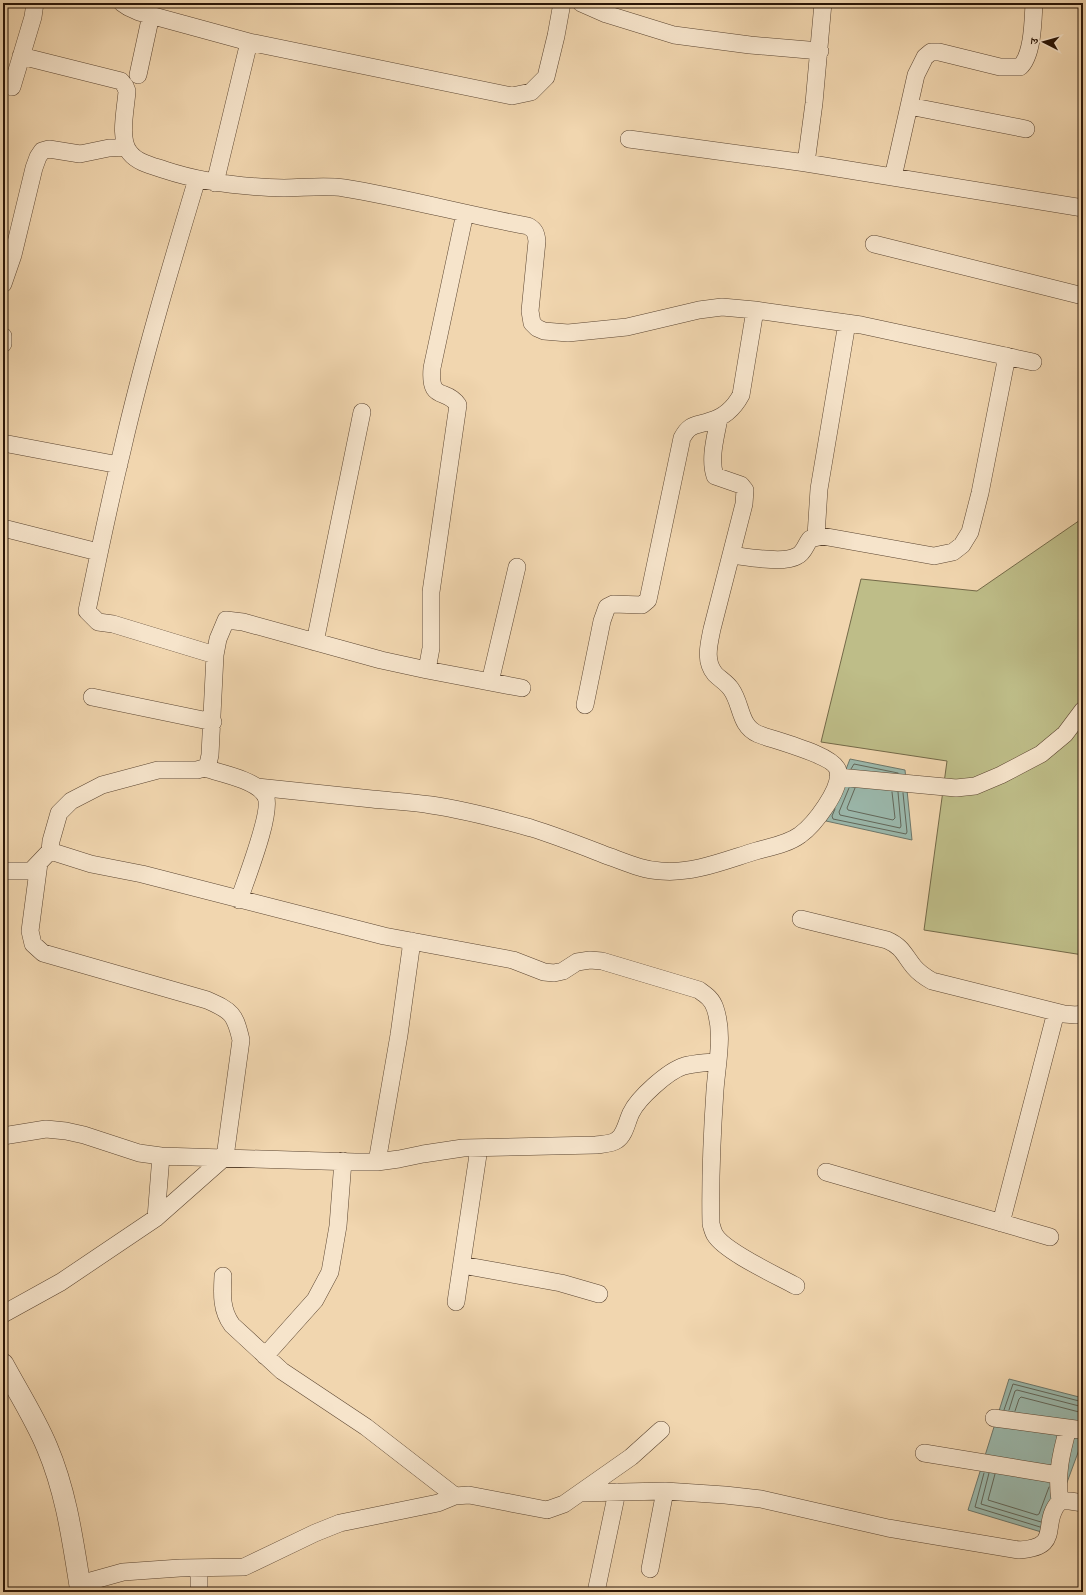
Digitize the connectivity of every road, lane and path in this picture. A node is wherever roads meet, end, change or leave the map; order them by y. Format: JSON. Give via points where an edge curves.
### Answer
{"nodes":[{"id":1,"x":35,"y":3,"type":"edge"},
{"id":2,"x":122,"y":3,"type":"edge"},
{"id":3,"x":562,"y":3,"type":"edge"},
{"id":4,"x":581,"y":3,"type":"edge"},
{"id":5,"x":823,"y":3,"type":"edge"},
{"id":6,"x":1034,"y":3,"type":"edge"},
{"id":7,"x":151,"y":15,"type":"junction"},
{"id":8,"x":249,"y":42,"type":"junction"},
{"id":9,"x":820,"y":51,"type":"junction"},
{"id":10,"x":21,"y":56,"type":"junction"},
{"id":11,"x":138,"y":75,"type":"dead end"},
{"id":12,"x":12,"y":87,"type":"dead end"},
{"id":13,"x":909,"y":106,"type":"junction"},
{"id":14,"x":1026,"y":129,"type":"dead end"},
{"id":15,"x":630,"y":139,"type":"dead end"},
{"id":16,"x":126,"y":147,"type":"junction"},
{"id":17,"x":806,"y":163,"type":"junction"},
{"id":18,"x":893,"y":177,"type":"junction"},
{"id":19,"x":197,"y":179,"type":"junction"},
{"id":20,"x":215,"y":183,"type":"junction"},
{"id":21,"x":1083,"y":208,"type":"edge"},
{"id":22,"x":464,"y":213,"type":"junction"},
{"id":23,"x":874,"y":244,"type":"dead end"},
{"id":24,"x":3,"y":284,"type":"edge"},
{"id":25,"x":1083,"y":296,"type":"edge"},
{"id":26,"x":755,"y":310,"type":"junction"},
{"id":27,"x":847,"y":323,"type":"junction"},
{"id":28,"x":3,"y":336,"type":"edge"},
{"id":29,"x":3,"y":344,"type":"edge"},
{"id":30,"x":1007,"y":356,"type":"junction"},
{"id":31,"x":1033,"y":362,"type":"dead end"},
{"id":32,"x":362,"y":412,"type":"dead end"},
{"id":33,"x":719,"y":418,"type":"junction"},
{"id":34,"x":3,"y":443,"type":"edge"},
{"id":35,"x":119,"y":465,"type":"junction"},
{"id":36,"x":3,"y":528,"type":"edge"},
{"id":37,"x":816,"y":536,"type":"junction"},
{"id":38,"x":98,"y":552,"type":"junction"},
{"id":39,"x":731,"y":555,"type":"junction"},
{"id":40,"x":517,"y":567,"type":"dead end"},
{"id":41,"x":315,"y":642,"type":"junction"},
{"id":42,"x":215,"y":655,"type":"junction"},
{"id":43,"x":427,"y":670,"type":"junction"},
{"id":44,"x":490,"y":682,"type":"junction"},
{"id":45,"x":522,"y":688,"type":"dead end"},
{"id":46,"x":92,"y":697,"type":"dead end"},
{"id":47,"x":585,"y":705,"type":"dead end"},
{"id":48,"x":1083,"y":710,"type":"edge"},
{"id":49,"x":212,"y":722,"type":"junction"},
{"id":50,"x":1083,"y":733,"type":"edge"},
{"id":51,"x":1060,"y":738,"type":"junction"},
{"id":52,"x":204,"y":768,"type":"junction"},
{"id":53,"x":838,"y":777,"type":"junction"},
{"id":54,"x":257,"y":787,"type":"junction"},
{"id":55,"x":44,"y":857,"type":"junction"},
{"id":56,"x":3,"y":871,"type":"edge"},
{"id":57,"x":239,"y":900,"type":"junction"},
{"id":58,"x":801,"y":918,"type":"dead end"},
{"id":59,"x":412,"y":941,"type":"junction"},
{"id":60,"x":1056,"y":1012,"type":"junction"},
{"id":61,"x":1083,"y":1014,"type":"edge"},
{"id":62,"x":718,"y":1061,"type":"junction"},
{"id":63,"x":3,"y":1136,"type":"edge"},
{"id":64,"x":479,"y":1148,"type":"junction"},
{"id":65,"x":161,"y":1156,"type":"junction"},
{"id":66,"x":225,"y":1157,"type":"junction"},
{"id":67,"x":343,"y":1161,"type":"junction"},
{"id":68,"x":377,"y":1162,"type":"junction"},
{"id":69,"x":826,"y":1172,"type":"dead end"},
{"id":70,"x":156,"y":1218,"type":"junction"},
{"id":71,"x":1001,"y":1223,"type":"junction"},
{"id":72,"x":1050,"y":1237,"type":"dead end"},
{"id":73,"x":462,"y":1265,"type":"junction"},
{"id":74,"x":222,"y":1276,"type":"dead end"},
{"id":75,"x":796,"y":1286,"type":"dead end"},
{"id":76,"x":599,"y":1294,"type":"dead end"},
{"id":77,"x":456,"y":1302,"type":"dead end"},
{"id":78,"x":3,"y":1314,"type":"edge"},
{"id":79,"x":265,"y":1356,"type":"junction"},
{"id":80,"x":3,"y":1364,"type":"edge"},
{"id":81,"x":994,"y":1418,"type":"dead end"},
{"id":82,"x":1076,"y":1429,"type":"edge"},
{"id":83,"x":661,"y":1430,"type":"dead end"},
{"id":84,"x":924,"y":1453,"type":"dead end"},
{"id":85,"x":1058,"y":1475,"type":"junction"},
{"id":86,"x":664,"y":1491,"type":"junction"},
{"id":87,"x":617,"y":1492,"type":"junction"},
{"id":88,"x":580,"y":1493,"type":"junction"},
{"id":89,"x":455,"y":1496,"type":"junction"},
{"id":90,"x":1060,"y":1501,"type":"junction"},
{"id":91,"x":1083,"y":1503,"type":"edge"},
{"id":92,"x":199,"y":1569,"type":"junction"},
{"id":93,"x":650,"y":1569,"type":"dead end"},
{"id":94,"x":80,"y":1588,"type":"edge"},
{"id":95,"x":199,"y":1592,"type":"edge"},
{"id":96,"x":596,"y":1592,"type":"edge"}],
"edges":[{"from":1,"to":10,"type":"street"},
{"from":2,"to":7,"type":"street"},
{"from":3,"to":8,"type":"street","via":[[546,78],[531,92],[512,96]]},
{"from":4,"to":9,"type":"street","via":[[606,14],[674,35]]},
{"from":5,"to":9,"type":"street"},
{"from":6,"to":13,"type":"street","via":[[1030,48],[1025,63],[1020,67],[1000,67],[931,52],[925,57],[916,75]]},
{"from":7,"to":8,"type":"street"},
{"from":7,"to":11,"type":"street"},
{"from":8,"to":20,"type":"street"},
{"from":9,"to":17,"type":"street"},
{"from":10,"to":12,"type":"street"},
{"from":10,"to":16,"type":"street","via":[[121,81],[127,91],[124,138]]},
{"from":13,"to":14,"type":"street"},
{"from":13,"to":18,"type":"street"},
{"from":15,"to":17,"type":"street"},
{"from":16,"to":19,"type":"street","via":[[129,153],[151,166]]},
{"from":16,"to":24,"type":"street","via":[[80,154],[57,149],[42,151],[34,168],[13,255]]},
{"from":17,"to":18,"type":"street"},
{"from":18,"to":21,"type":"street"},
{"from":19,"to":20,"type":"street"},
{"from":19,"to":35,"type":"street","via":[[164,287]]},
{"from":20,"to":22,"type":"street","via":[[266,188],[342,188]]},
{"from":22,"to":26,"type":"street","via":[[533,229],[537,241],[530,311],[532,323],[544,331],[568,333],[627,327],[722,307]]},
{"from":22,"to":43,"type":"street","via":[[431,380],[439,394],[455,399],[458,409],[430,592],[431,648]]},
{"from":23,"to":25,"type":"street"},
{"from":26,"to":27,"type":"street"},
{"from":26,"to":33,"type":"street","via":[[741,395],[736,404]]},
{"from":27,"to":30,"type":"street"},
{"from":27,"to":37,"type":"street","via":[[819,488]]},
{"from":28,"to":29,"type":"street"},
{"from":30,"to":31,"type":"street"},
{"from":30,"to":37,"type":"street","via":[[980,493],[970,532],[962,545],[953,552],[934,556]]},
{"from":32,"to":41,"type":"street"},
{"from":33,"to":39,"type":"street","via":[[712,469],[714,476],[741,485],[745,490]]},
{"from":33,"to":47,"type":"street","via":[[692,426],[686,430],[682,438],[648,600],[642,605],[613,604],[607,607]]},
{"from":34,"to":35,"type":"street"},
{"from":35,"to":38,"type":"street"},
{"from":36,"to":38,"type":"street"},
{"from":37,"to":39,"type":"street","via":[[810,539],[798,556],[793,558],[770,560]]},
{"from":38,"to":42,"type":"street","via":[[87,611],[98,622],[114,624]]},
{"from":39,"to":53,"type":"street","via":[[708,647],[708,663],[714,673],[730,686],[748,728],[756,734],[789,743],[826,759],[838,769]]},
{"from":40,"to":44,"type":"street"},
{"from":41,"to":42,"type":"street","via":[[243,622],[226,620]]},
{"from":41,"to":43,"type":"street"},
{"from":42,"to":49,"type":"street"},
{"from":43,"to":44,"type":"street"},
{"from":44,"to":45,"type":"street"},
{"from":46,"to":49,"type":"street"},
{"from":48,"to":51,"type":"street"},
{"from":49,"to":52,"type":"street","via":[[210,755]]},
{"from":50,"to":51,"type":"street"},
{"from":51,"to":53,"type":"street","via":[[1041,754],[976,786],[956,788]]},
{"from":52,"to":54,"type":"street"},
{"from":52,"to":55,"type":"street","via":[[158,770],[102,785],[71,801],[59,813]]},
{"from":53,"to":54,"type":"street","via":[[828,802],[811,826],[799,836],[705,866],[662,872],[643,869],[533,829],[432,805]]},
{"from":54,"to":57,"type":"street","via":[[265,794],[266,813]]},
{"from":55,"to":56,"type":"street","via":[[31,871]]},
{"from":55,"to":57,"type":"street","via":[[142,874]]},
{"from":55,"to":66,"type":"street","via":[[30,931],[33,944],[43,953],[207,1000],[225,1008],[237,1022],[241,1040]]},
{"from":57,"to":59,"type":"street"},
{"from":58,"to":60,"type":"street","via":[[896,944],[922,975],[932,981]]},
{"from":59,"to":62,"type":"street","via":[[513,960],[544,972],[563,971],[577,962],[602,961],[699,990],[715,1007],[719,1024]]},
{"from":59,"to":68,"type":"street"},
{"from":60,"to":61,"type":"street"},
{"from":60,"to":71,"type":"street"},
{"from":62,"to":64,"type":"street","via":[[682,1066],[649,1090],[632,1111],[618,1140],[596,1145]]},
{"from":62,"to":75,"type":"street","via":[[713,1125],[711,1224],[715,1236],[734,1252]]},
{"from":63,"to":65,"type":"street","via":[[46,1129],[66,1131],[139,1153]]},
{"from":64,"to":68,"type":"street"},
{"from":64,"to":73,"type":"street"},
{"from":65,"to":66,"type":"street"},
{"from":65,"to":70,"type":"street"},
{"from":66,"to":67,"type":"street"},
{"from":66,"to":70,"type":"street"},
{"from":67,"to":68,"type":"street"},
{"from":67,"to":79,"type":"street","via":[[338,1226],[330,1272],[315,1300]]},
{"from":69,"to":71,"type":"street"},
{"from":70,"to":78,"type":"street","via":[[61,1282]]},
{"from":71,"to":72,"type":"street"},
{"from":73,"to":76,"type":"street","via":[[561,1283]]},
{"from":73,"to":77,"type":"street"},
{"from":74,"to":79,"type":"street","via":[[222,1303],[226,1318]]},
{"from":79,"to":89,"type":"street","via":[[282,1371],[366,1427]]},
{"from":80,"to":94,"type":"street","via":[[47,1446],[61,1485],[70,1522]]},
{"from":81,"to":82,"type":"street"},
{"from":82,"to":85,"type":"street","via":[[1061,1452]]},
{"from":83,"to":88,"type":"street","via":[[631,1457]]},
{"from":84,"to":85,"type":"street"},
{"from":85,"to":90,"type":"street"},
{"from":86,"to":87,"type":"street"},
{"from":86,"to":90,"type":"street","via":[[761,1499],[888,1528],[1019,1550],[1043,1544],[1054,1508]]},
{"from":86,"to":93,"type":"street"},
{"from":87,"to":88,"type":"street"},
{"from":87,"to":96,"type":"street"},
{"from":88,"to":89,"type":"street","via":[[564,1504],[548,1510],[469,1495]]},
{"from":89,"to":92,"type":"street","via":[[438,1503],[340,1523],[244,1567]]},
{"from":90,"to":91,"type":"street"},
{"from":92,"to":94,"type":"street","via":[[123,1572]]},
{"from":92,"to":95,"type":"street"}]}
